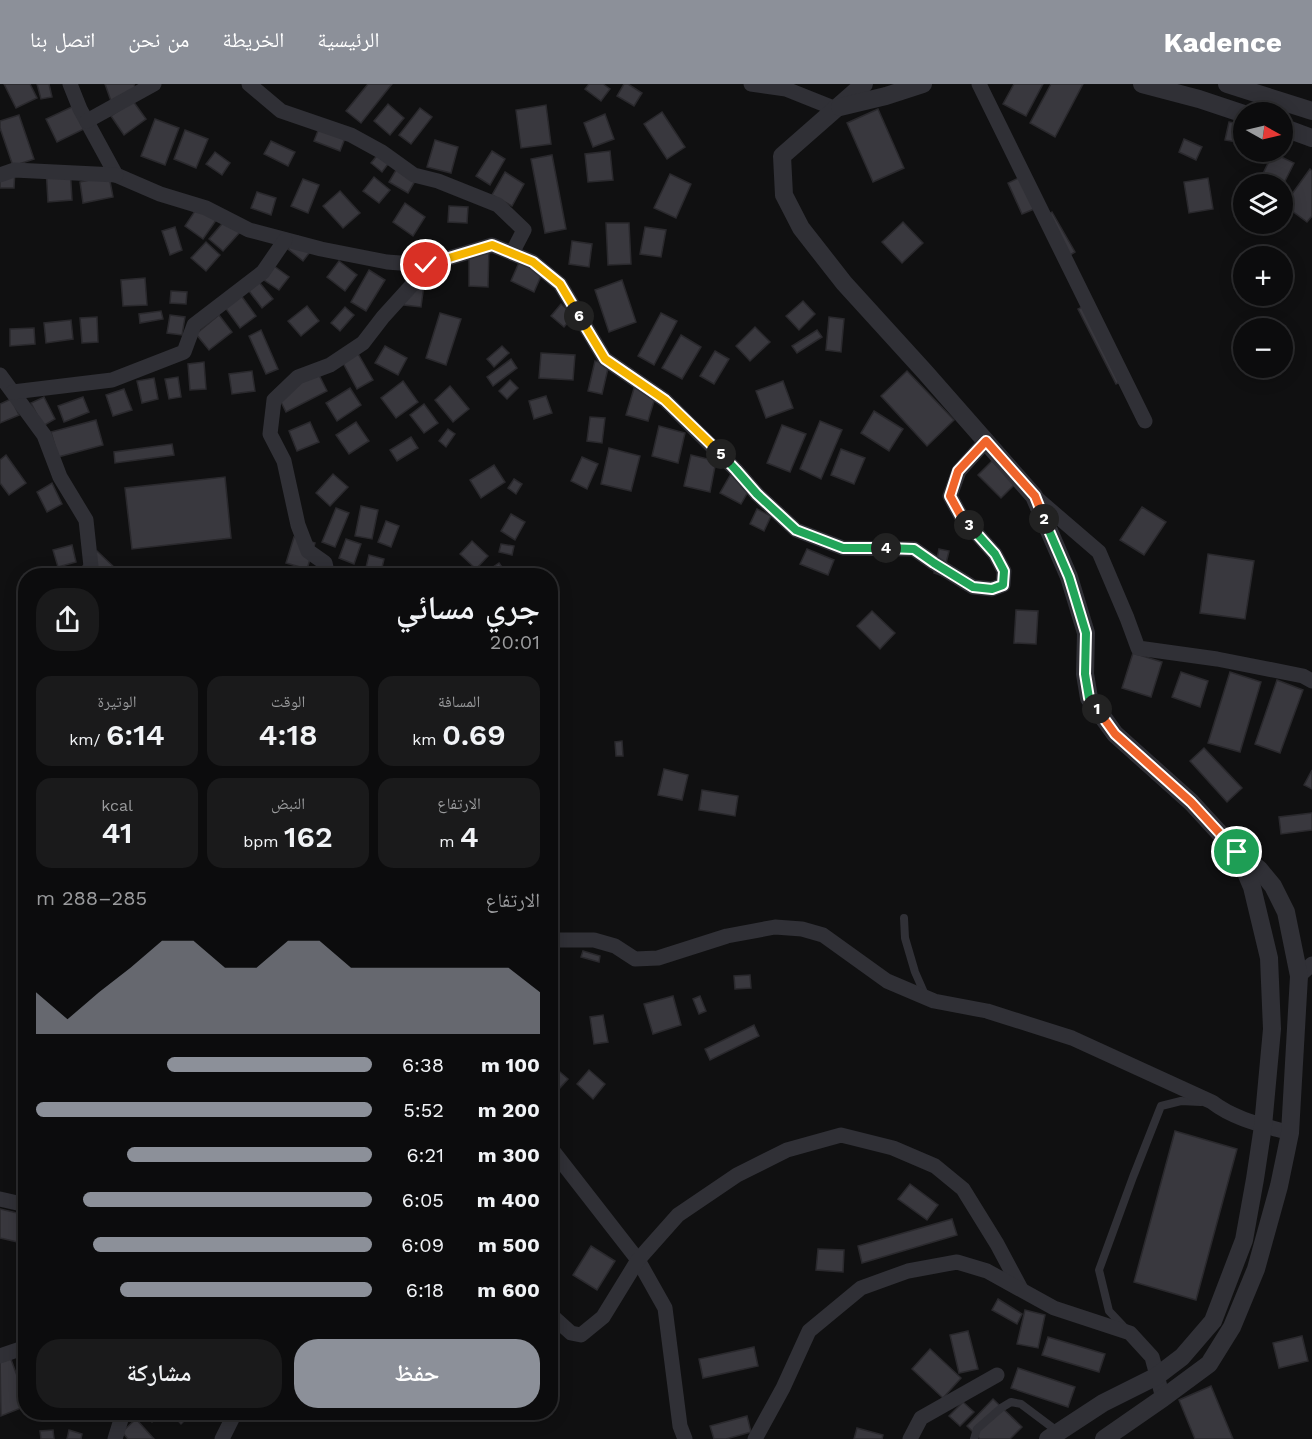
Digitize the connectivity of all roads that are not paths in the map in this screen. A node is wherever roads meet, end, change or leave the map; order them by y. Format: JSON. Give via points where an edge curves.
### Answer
{"nodes":[{"id":1,"x":70,"y":84,"type":"edge"},
{"id":2,"x":154,"y":84,"type":"edge"},
{"id":3,"x":249,"y":84,"type":"edge"},
{"id":4,"x":751,"y":84,"type":"edge"},
{"id":5,"x":864,"y":84,"type":"edge"},
{"id":6,"x":923,"y":84,"type":"edge"},
{"id":7,"x":979,"y":84,"type":"edge"},
{"id":8,"x":1142,"y":84,"type":"edge"},
{"id":9,"x":1227,"y":84,"type":"edge"},
{"id":10,"x":836,"y":109,"type":"junction"},
{"id":11,"x":1233,"y":110,"type":"edge"},
{"id":12,"x":1312,"y":111,"type":"edge"},
{"id":13,"x":87,"y":121,"type":"junction"},
{"id":14,"x":1293,"y":131,"type":"edge"},
{"id":15,"x":1312,"y":138,"type":"edge"},
{"id":16,"x":0,"y":175,"type":"edge"},
{"id":17,"x":116,"y":175,"type":"junction"},
{"id":18,"x":285,"y":240,"type":"junction"},
{"id":19,"x":512,"y":253,"type":"junction"},
{"id":20,"x":426,"y":265,"type":"junction"},
{"id":21,"x":0,"y":375,"type":"edge"},
{"id":22,"x":13,"y":392,"type":"junction"},
{"id":23,"x":1145,"y":421,"type":"dead end"},
{"id":24,"x":986,"y":441,"type":"junction"},
{"id":25,"x":1035,"y":496,"type":"junction"},
{"id":26,"x":91,"y":568,"type":"edge"},
{"id":27,"x":326,"y":568,"type":"edge"},
{"id":28,"x":1312,"y":681,"type":"edge"},
{"id":29,"x":1237,"y":852,"type":"junction"},
{"id":30,"x":904,"y":918,"type":"dead end"},
{"id":31,"x":558,"y":940,"type":"edge"},
{"id":32,"x":1306,"y":970,"type":"edge"},
{"id":33,"x":926,"y":997,"type":"junction"},
{"id":34,"x":1212,"y":1102,"type":"junction"},
{"id":35,"x":1263,"y":1126,"type":"junction"},
{"id":36,"x":1290,"y":1133,"type":"junction"},
{"id":37,"x":558,"y":1157,"type":"edge"},
{"id":38,"x":0,"y":1199,"type":"edge"},
{"id":39,"x":18,"y":1203,"type":"edge"},
{"id":40,"x":638,"y":1260,"type":"junction"},
{"id":41,"x":1021,"y":1289,"type":"junction"},
{"id":42,"x":558,"y":1321,"type":"edge"},
{"id":43,"x":1130,"y":1334,"type":"junction"},
{"id":44,"x":18,"y":1350,"type":"edge"},
{"id":45,"x":0,"y":1356,"type":"edge"},
{"id":46,"x":997,"y":1375,"type":"dead end"},
{"id":47,"x":1157,"y":1376,"type":"junction"},
{"id":48,"x":1163,"y":1398,"type":"junction"},
{"id":49,"x":121,"y":1420,"type":"edge"},
{"id":50,"x":231,"y":1420,"type":"edge"},
{"id":51,"x":1053,"y":1436,"type":"edge"},
{"id":52,"x":115,"y":1439,"type":"edge"},
{"id":53,"x":222,"y":1439,"type":"edge"},
{"id":54,"x":685,"y":1439,"type":"edge"},
{"id":55,"x":755,"y":1439,"type":"edge"},
{"id":56,"x":910,"y":1439,"type":"edge"},
{"id":57,"x":974,"y":1439,"type":"edge"},
{"id":58,"x":1104,"y":1439,"type":"edge"}],
"edges":[{"from":1,"to":13,"type":"street"},
{"from":2,"to":13,"type":"street"},
{"from":3,"to":19,"type":"street","via":[[281,111],[351,135],[414,175],[498,205],[524,230]]},
{"from":4,"to":10,"type":"street","via":[[786,89]]},
{"from":5,"to":10,"type":"street"},
{"from":6,"to":10,"type":"street"},
{"from":7,"to":23,"type":"street"},
{"from":8,"to":11,"type":"street"},
{"from":9,"to":12,"type":"street"},
{"from":10,"to":24,"type":"street","via":[[782,156],[784,195],[801,228],[844,283]]},
{"from":13,"to":17,"type":"street"},
{"from":14,"to":15,"type":"street"},
{"from":16,"to":17,"type":"street","via":[[14,170]]},
{"from":17,"to":18,"type":"street","via":[[206,208],[249,230]]},
{"from":18,"to":20,"type":"street","via":[[387,262]]},
{"from":18,"to":22,"type":"street","via":[[263,272],[194,325],[184,352],[112,380]]},
{"from":19,"to":20,"type":"street","via":[[492,245]]},
{"from":19,"to":24,"type":"street","via":[[533,262],[560,284],[605,359],[665,400],[796,530],[843,548],[914,549],[973,587],[992,589],[1003,585],[1004,571],[995,554],[961,516],[950,496],[958,471]]},
{"from":20,"to":27,"type":"street","via":[[363,343],[330,365],[297,377],[274,400],[270,434],[284,461],[298,525],[308,551]]},
{"from":21,"to":22,"type":"street"},
{"from":22,"to":26,"type":"street","via":[[45,435],[60,477],[86,520]]},
{"from":24,"to":25,"type":"street"},
{"from":25,"to":28,"type":"street","via":[[1099,552],[1138,648],[1217,659]]},
{"from":25,"to":29,"type":"street","via":[[1069,577],[1086,633],[1089,698],[1115,734],[1191,802]]},
{"from":29,"to":32,"type":"street","via":[[1273,886]]},
{"from":29,"to":35,"type":"street","via":[[1252,887],[1269,958],[1272,1029]]},
{"from":30,"to":33,"type":"lane","via":[[905,938]]},
{"from":31,"to":33,"type":"street","via":[[594,940],[635,958],[658,958],[727,936],[775,927],[802,928],[823,935],[887,981]]},
{"from":32,"to":36,"type":"street"},
{"from":33,"to":34,"type":"street","via":[[987,1011],[1072,1038]]},
{"from":34,"to":35,"type":"street","via":[[1226,1112]]},
{"from":34,"to":43,"type":"lane","via":[[1181,1101],[1161,1106],[1099,1270],[1109,1311]]},
{"from":35,"to":36,"type":"street"},
{"from":35,"to":47,"type":"street","via":[[1244,1240],[1213,1322],[1182,1357]]},
{"from":36,"to":48,"type":"street","via":[[1256,1269],[1232,1327],[1209,1364]]},
{"from":37,"to":40,"type":"street"},
{"from":38,"to":39,"type":"street"},
{"from":40,"to":41,"type":"street","via":[[678,1215],[737,1175],[787,1150],[841,1135],[903,1152],[935,1167],[963,1189]]},
{"from":40,"to":42,"type":"street","via":[[603,1317],[581,1335],[571,1333]]},
{"from":40,"to":54,"type":"street","via":[[665,1308]]},
{"from":41,"to":43,"type":"street","via":[[1054,1308]]},
{"from":41,"to":55,"type":"street","via":[[987,1271],[957,1262],[908,1271],[861,1288],[809,1331]]},
{"from":43,"to":47,"type":"street","via":[[1152,1357]]},
{"from":44,"to":45,"type":"street"},
{"from":46,"to":56,"type":"street","via":[[921,1418]]},
{"from":47,"to":48,"type":"street"},
{"from":47,"to":51,"type":"street","via":[[1104,1403]]},
{"from":48,"to":58,"type":"street"},
{"from":49,"to":52,"type":"street"},
{"from":50,"to":53,"type":"street"},
{"from":51,"to":57,"type":"lane","via":[[1021,1404],[1011,1402],[977,1429]]}]}
